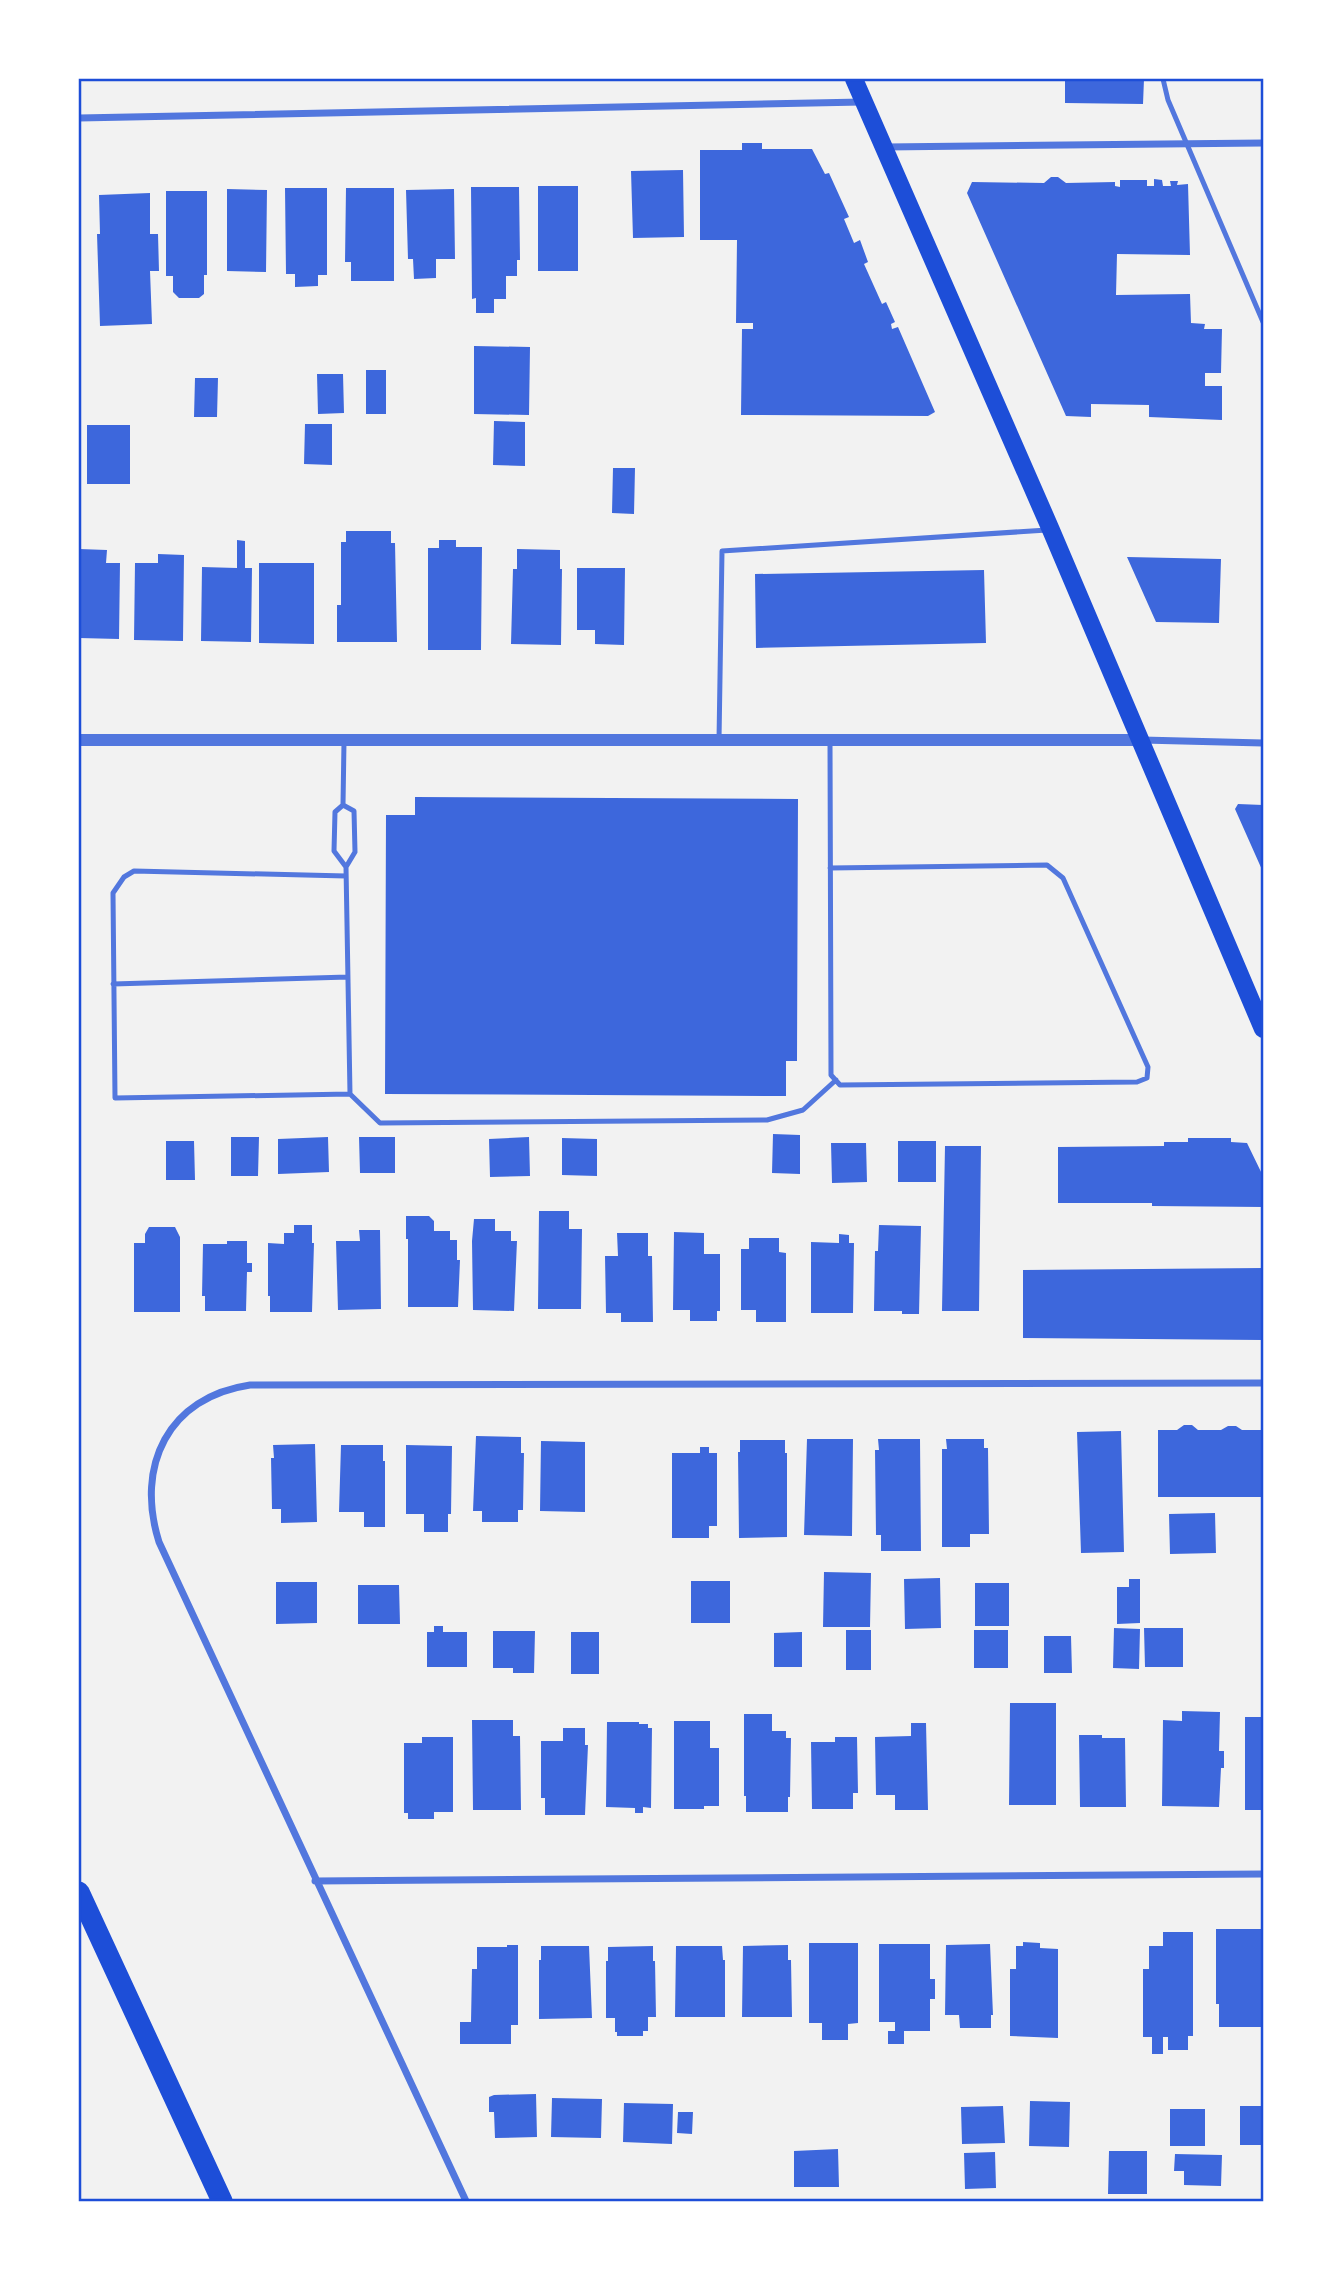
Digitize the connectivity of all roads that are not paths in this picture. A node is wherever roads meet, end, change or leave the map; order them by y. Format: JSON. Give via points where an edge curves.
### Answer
{"nodes":[{"id":1,"x":854,"y":79,"type":"edge"},
{"id":2,"x":1163,"y":79,"type":"edge"},
{"id":3,"x":864,"y":102,"type":"junction"},
{"id":4,"x":79,"y":118,"type":"edge"},
{"id":5,"x":1263,"y":143,"type":"edge"},
{"id":6,"x":1186,"y":144,"type":"junction"},
{"id":7,"x":885,"y":147,"type":"junction"},
{"id":8,"x":1263,"y":321,"type":"edge"},
{"id":9,"x":1051,"y":530,"type":"junction"},
{"id":10,"x":79,"y":740,"type":"edge"},
{"id":11,"x":344,"y":740,"type":"junction"},
{"id":12,"x":719,"y":740,"type":"junction"},
{"id":13,"x":830,"y":740,"type":"junction"},
{"id":14,"x":1141,"y":740,"type":"junction"},
{"id":15,"x":1263,"y":743,"type":"edge"},
{"id":16,"x":343,"y":806,"type":"junction"},
{"id":17,"x":345,"y":867,"type":"junction"},
{"id":18,"x":830,"y":867,"type":"junction"},
{"id":19,"x":345,"y":876,"type":"junction"},
{"id":20,"x":348,"y":977,"type":"junction"},
{"id":21,"x":113,"y":984,"type":"junction"},
{"id":22,"x":1263,"y":1030,"type":"edge"},
{"id":23,"x":836,"y":1080,"type":"junction"},
{"id":24,"x":350,"y":1094,"type":"junction"},
{"id":25,"x":1263,"y":1383,"type":"edge"},
{"id":26,"x":1263,"y":1874,"type":"edge"},
{"id":27,"x":315,"y":1881,"type":"junction"},
{"id":28,"x":79,"y":1892,"type":"edge"},
{"id":29,"x":222,"y":2201,"type":"edge"},
{"id":30,"x":466,"y":2201,"type":"edge"}],
"edges":[{"from":1,"to":3,"type":"main road"},
{"from":2,"to":6,"type":"lane"},
{"from":3,"to":4,"type":"street"},
{"from":3,"to":7,"type":"main road"},
{"from":5,"to":6,"type":"street"},
{"from":6,"to":7,"type":"street"},
{"from":6,"to":8,"type":"lane"},
{"from":7,"to":9,"type":"main road"},
{"from":9,"to":12,"type":"lane","via":[[722,551]]},
{"from":9,"to":14,"type":"main road"},
{"from":10,"to":11,"type":"street"},
{"from":11,"to":12,"type":"street"},
{"from":11,"to":16,"type":"lane"},
{"from":12,"to":13,"type":"street"},
{"from":13,"to":14,"type":"street"},
{"from":13,"to":18,"type":"lane"},
{"from":14,"to":15,"type":"street"},
{"from":14,"to":22,"type":"main road"},
{"from":16,"to":17,"type":"lane","via":[[335,812],[334,851]]},
{"from":16,"to":17,"type":"lane","via":[[354,811],[355,852]]},
{"from":17,"to":19,"type":"lane"},
{"from":18,"to":23,"type":"lane","via":[[831,1075]]},
{"from":18,"to":23,"type":"lane","via":[[1047,865],[1063,877],[1148,1067],[1147,1077],[1137,1082],[840,1085]]},
{"from":19,"to":20,"type":"lane"},
{"from":19,"to":21,"type":"lane","via":[[134,871],[113,893]]},
{"from":20,"to":21,"type":"lane"},
{"from":20,"to":24,"type":"lane"},
{"from":21,"to":24,"type":"lane","via":[[115,1098]]},
{"from":23,"to":24,"type":"lane","via":[[803,1110],[767,1120],[380,1123]]},
{"from":25,"to":27,"type":"street","via":[[250,1385],[215,1394],[194,1406],[161,1448],[150,1489],[151,1515],[159,1542]]},
{"from":26,"to":27,"type":"street"},
{"from":27,"to":30,"type":"street"},
{"from":28,"to":29,"type":"highway"}]}
